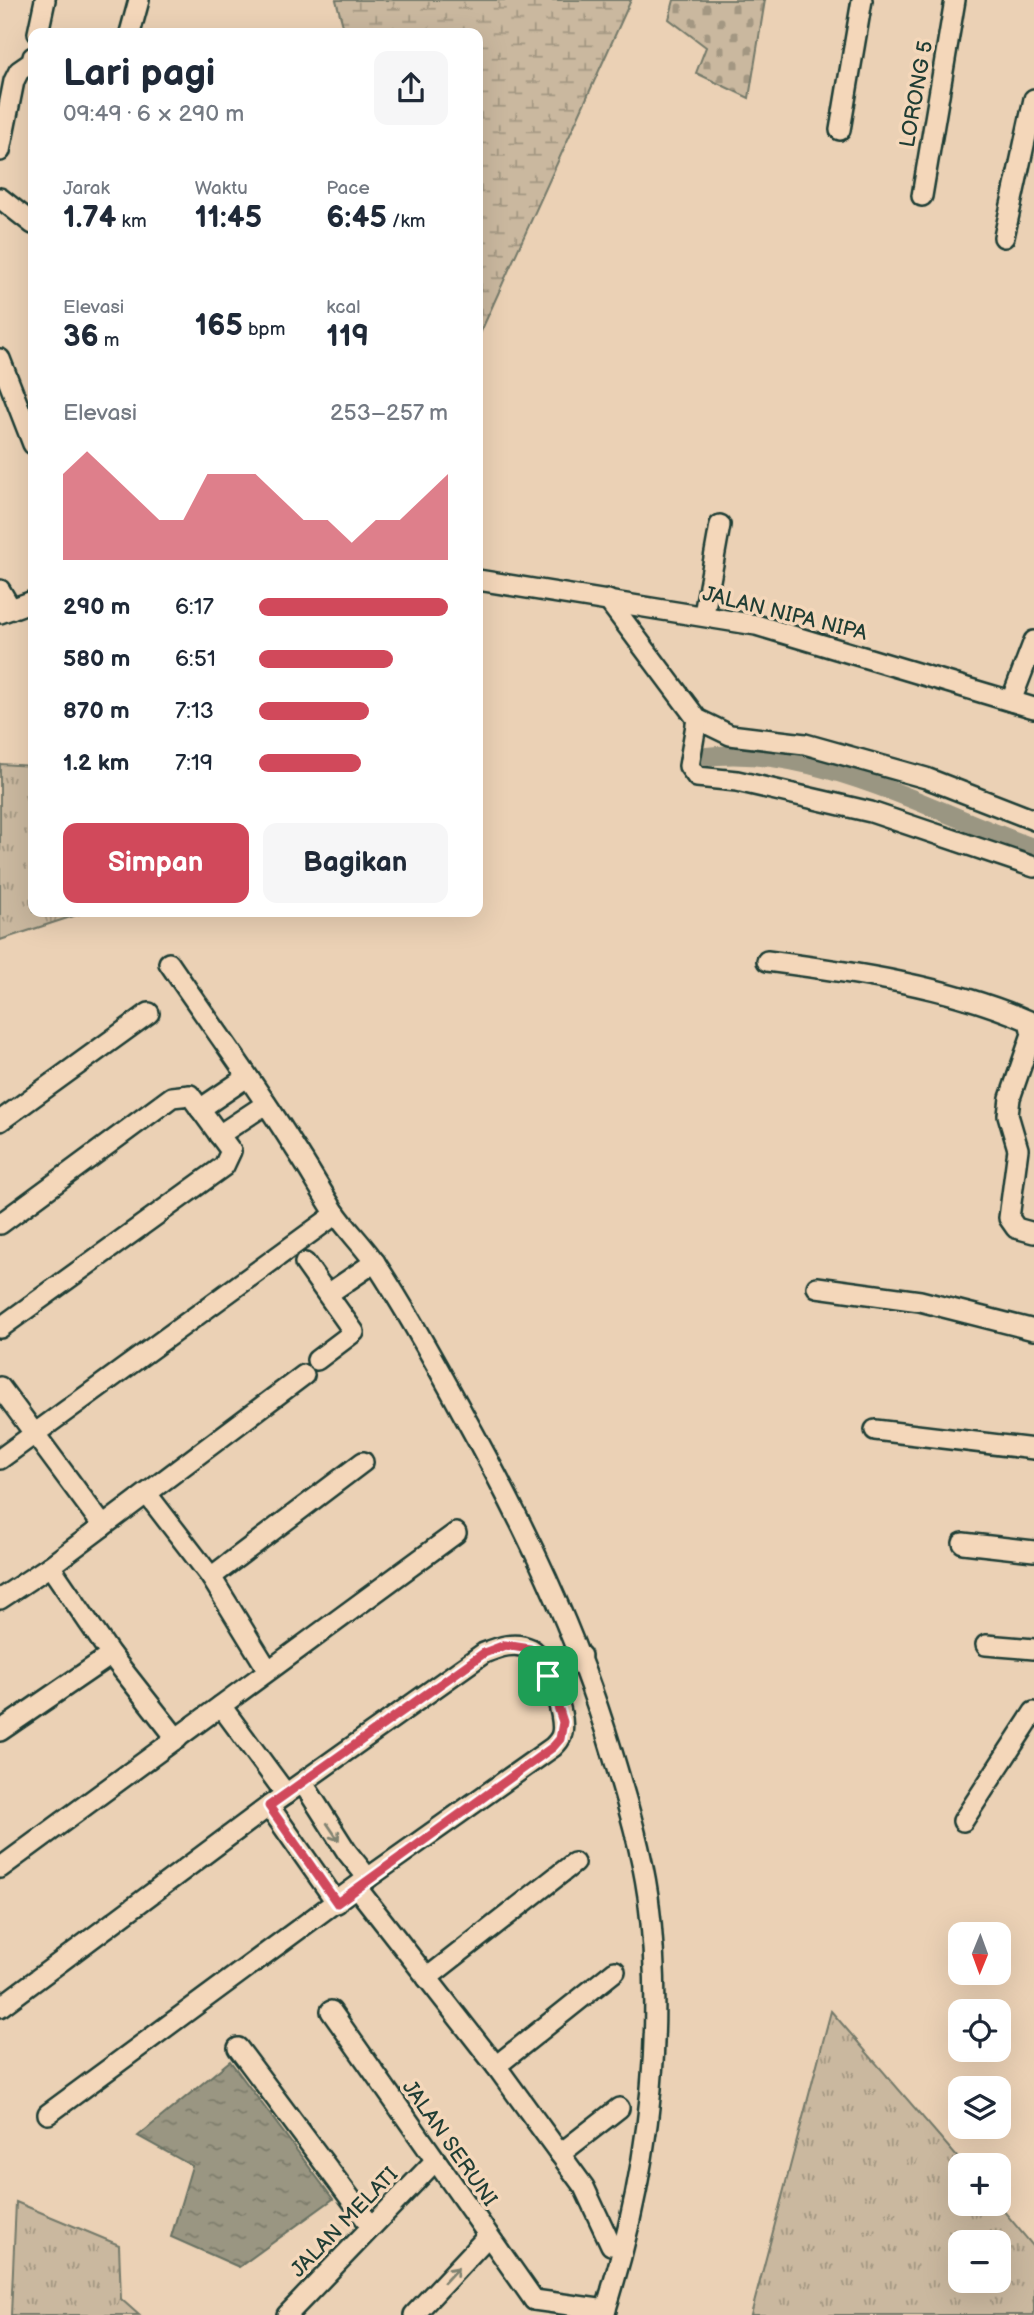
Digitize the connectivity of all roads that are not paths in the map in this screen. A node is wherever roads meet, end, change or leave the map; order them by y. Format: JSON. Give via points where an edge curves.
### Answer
{"nodes":[{"id":1,"x":45,"y":0,"type":"edge"},
{"id":2,"x":139,"y":0,"type":"edge"},
{"id":3,"x":862,"y":0,"type":"edge"},
{"id":4,"x":955,"y":0,"type":"edge"},
{"id":5,"x":39,"y":28,"type":"edge"},
{"id":6,"x":131,"y":28,"type":"edge"},
{"id":7,"x":28,"y":65,"type":"edge"},
{"id":8,"x":1034,"y":99,"type":"edge"},
{"id":9,"x":840,"y":130,"type":"dead end"},
{"id":10,"x":0,"y":150,"type":"edge"},
{"id":11,"x":922,"y":196,"type":"dead end"},
{"id":12,"x":0,"y":198,"type":"edge"},
{"id":13,"x":28,"y":220,"type":"edge"},
{"id":14,"x":1004,"y":237,"type":"dead end"},
{"id":15,"x":0,"y":359,"type":"edge"},
{"id":16,"x":28,"y":431,"type":"edge"},
{"id":17,"x":720,"y":525,"type":"dead end"},
{"id":18,"x":483,"y":581,"type":"edge"},
{"id":19,"x":0,"y":590,"type":"edge"},
{"id":20,"x":608,"y":600,"type":"junction"},
{"id":21,"x":28,"y":603,"type":"edge"},
{"id":22,"x":6,"y":611,"type":"edge"},
{"id":23,"x":704,"y":614,"type":"junction"},
{"id":24,"x":1034,"y":641,"type":"edge"},
{"id":25,"x":1010,"y":701,"type":"junction"},
{"id":26,"x":1034,"y":708,"type":"edge"},
{"id":27,"x":697,"y":719,"type":"junction"},
{"id":28,"x":1034,"y":820,"type":"edge"},
{"id":29,"x":1034,"y":867,"type":"edge"},
{"id":30,"x":767,"y":961,"type":"dead end"},
{"id":31,"x":169,"y":963,"type":"dead end"},
{"id":32,"x":149,"y":1013,"type":"dead end"},
{"id":33,"x":247,"y":1077,"type":"junction"},
{"id":34,"x":266,"y":1104,"type":"junction"},
{"id":35,"x":200,"y":1109,"type":"junction"},
{"id":36,"x":0,"y":1121,"type":"edge"},
{"id":37,"x":219,"y":1136,"type":"junction"},
{"id":38,"x":336,"y":1214,"type":"junction"},
{"id":39,"x":0,"y":1224,"type":"edge"},
{"id":40,"x":1034,"y":1233,"type":"edge"},
{"id":41,"x":375,"y":1262,"type":"junction"},
{"id":42,"x":305,"y":1263,"type":"dead end"},
{"id":43,"x":817,"y":1287,"type":"dead end"},
{"id":44,"x":328,"y":1294,"type":"junction"},
{"id":45,"x":0,"y":1328,"type":"edge"},
{"id":46,"x":1034,"y":1330,"type":"edge"},
{"id":47,"x":0,"y":1387,"type":"edge"},
{"id":48,"x":874,"y":1430,"type":"dead end"},
{"id":49,"x":34,"y":1433,"type":"junction"},
{"id":50,"x":1034,"y":1449,"type":"edge"},
{"id":51,"x":0,"y":1459,"type":"edge"},
{"id":52,"x":363,"y":1462,"type":"dead end"},
{"id":53,"x":147,"y":1494,"type":"junction"},
{"id":54,"x":103,"y":1526,"type":"junction"},
{"id":55,"x":456,"y":1533,"type":"dead end"},
{"id":56,"x":963,"y":1543,"type":"dead end"},
{"id":57,"x":1034,"y":1551,"type":"edge"},
{"id":58,"x":50,"y":1566,"type":"junction"},
{"id":59,"x":211,"y":1577,"type":"junction"},
{"id":60,"x":0,"y":1599,"type":"edge"},
{"id":61,"x":986,"y":1644,"type":"dead end"},
{"id":62,"x":1034,"y":1649,"type":"edge"},
{"id":63,"x":111,"y":1655,"type":"junction"},
{"id":64,"x":581,"y":1656,"type":"junction"},
{"id":65,"x":268,"y":1670,"type":"junction"},
{"id":66,"x":548,"y":1676,"type":"junction"},
{"id":67,"x":221,"y":1706,"type":"junction"},
{"id":68,"x":1034,"y":1712,"type":"edge"},
{"id":69,"x":0,"y":1731,"type":"edge"},
{"id":70,"x":177,"y":1739,"type":"junction"},
{"id":71,"x":303,"y":1783,"type":"junction"},
{"id":72,"x":286,"y":1794,"type":"junction"},
{"id":73,"x":269,"y":1806,"type":"junction"},
{"id":74,"x":963,"y":1821,"type":"dead end"},
{"id":75,"x":574,"y":1863,"type":"dead end"},
{"id":76,"x":0,"y":1868,"type":"edge"},
{"id":77,"x":363,"y":1883,"type":"junction"},
{"id":78,"x":337,"y":1903,"type":"junction"},
{"id":79,"x":615,"y":1971,"type":"dead end"},
{"id":80,"x":427,"y":1978,"type":"junction"},
{"id":81,"x":0,"y":2007,"type":"edge"},
{"id":82,"x":331,"y":2011,"type":"dead end"},
{"id":83,"x":238,"y":2048,"type":"dead end"},
{"id":84,"x":496,"y":2066,"type":"junction"},
{"id":85,"x":619,"y":2108,"type":"dead end"},
{"id":86,"x":48,"y":2114,"type":"dead end"},
{"id":87,"x":560,"y":2154,"type":"junction"},
{"id":88,"x":435,"y":2161,"type":"junction"},
{"id":89,"x":371,"y":2226,"type":"junction"},
{"id":90,"x":488,"y":2236,"type":"junction"},
{"id":91,"x":611,"y":2245,"type":"dead end"},
{"id":92,"x":533,"y":2308,"type":"edge"},
{"id":93,"x":605,"y":2312,"type":"edge"},
{"id":94,"x":287,"y":2315,"type":"edge"},
{"id":95,"x":414,"y":2315,"type":"edge"}],
"edges":[{"from":1,"to":5,"type":"street"},
{"from":2,"to":6,"type":"street"},
{"from":3,"to":9,"type":"street"},
{"from":4,"to":11,"type":"street","name":"LORONG 5"},
{"from":7,"to":10,"type":"street","via":[[13,81]]},
{"from":8,"to":14,"type":"street"},
{"from":12,"to":13,"type":"street"},
{"from":15,"to":16,"type":"street"},
{"from":17,"to":23,"type":"street"},
{"from":18,"to":20,"type":"street","name":"JALAN NIPA NIPA"},
{"from":19,"to":22,"type":"street"},
{"from":20,"to":23,"type":"street","name":"JALAN NIPA NIPA"},
{"from":20,"to":27,"type":"street"},
{"from":21,"to":22,"type":"street"},
{"from":23,"to":25,"type":"street","name":"JALAN NIPA NIPA","via":[[781,632]]},
{"from":24,"to":25,"type":"street"},
{"from":25,"to":26,"type":"street","name":"JALAN NIPA NIPA"},
{"from":27,"to":28,"type":"street","via":[[730,735],[805,744],[926,778]]},
{"from":27,"to":29,"type":"street","via":[[689,766],[697,777],[737,781],[871,812]]},
{"from":30,"to":40,"type":"street","via":[[851,972],[1029,1021],[1032,1034],[1008,1108],[1018,1149],[1009,1218],[1016,1228]]},
{"from":31,"to":33,"type":"street"},
{"from":32,"to":36,"type":"street"},
{"from":33,"to":34,"type":"street"},
{"from":33,"to":35,"type":"street"},
{"from":34,"to":37,"type":"street"},
{"from":34,"to":38,"type":"street"},
{"from":35,"to":37,"type":"street"},
{"from":35,"to":39,"type":"street","via":[[190,1095],[172,1097]]},
{"from":37,"to":45,"type":"street","via":[[231,1151],[225,1166]]},
{"from":38,"to":41,"type":"street"},
{"from":38,"to":49,"type":"street"},
{"from":41,"to":44,"type":"street"},
{"from":41,"to":64,"type":"street","via":[[508,1494]]},
{"from":42,"to":44,"type":"street"},
{"from":43,"to":46,"type":"street","via":[[920,1301]]},
{"from":44,"to":53,"type":"street","via":[[354,1332]]},
{"from":47,"to":49,"type":"street"},
{"from":48,"to":50,"type":"street"},
{"from":49,"to":51,"type":"street"},
{"from":49,"to":54,"type":"street"},
{"from":52,"to":59,"type":"street"},
{"from":53,"to":54,"type":"street"},
{"from":53,"to":59,"type":"street"},
{"from":54,"to":58,"type":"street"},
{"from":55,"to":65,"type":"street"},
{"from":56,"to":57,"type":"street"},
{"from":58,"to":60,"type":"street"},
{"from":58,"to":63,"type":"street"},
{"from":59,"to":65,"type":"street"},
{"from":61,"to":62,"type":"street"},
{"from":63,"to":69,"type":"street"},
{"from":63,"to":70,"type":"street"},
{"from":64,"to":66,"type":"street"},
{"from":64,"to":93,"type":"street","via":[[635,1832],[648,1897],[653,1983],[652,2087],[643,2157],[627,2238]]},
{"from":65,"to":67,"type":"street"},
{"from":66,"to":71,"type":"street","via":[[530,1649],[505,1645],[484,1653]]},
{"from":66,"to":77,"type":"street","via":[[563,1722],[560,1739],[553,1747]]},
{"from":67,"to":70,"type":"street"},
{"from":67,"to":72,"type":"street"},
{"from":68,"to":74,"type":"street"},
{"from":70,"to":76,"type":"street"},
{"from":71,"to":72,"type":"street"},
{"from":71,"to":77,"type":"street","one_way":true},
{"from":72,"to":73,"type":"street"},
{"from":73,"to":78,"type":"street"},
{"from":73,"to":81,"type":"street"},
{"from":75,"to":80,"type":"street"},
{"from":77,"to":78,"type":"street"},
{"from":77,"to":80,"type":"street"},
{"from":78,"to":86,"type":"street"},
{"from":79,"to":84,"type":"street"},
{"from":80,"to":84,"type":"street"},
{"from":82,"to":88,"type":"street","name":"JALAN SERUNI"},
{"from":83,"to":89,"type":"street"},
{"from":84,"to":87,"type":"street"},
{"from":85,"to":87,"type":"street"},
{"from":87,"to":91,"type":"street","via":[[592,2199]]},
{"from":88,"to":89,"type":"street","name":"JALAN MELATI"},
{"from":88,"to":90,"type":"street","name":"JALAN SERUNI"},
{"from":89,"to":94,"type":"street","name":"JALAN MELATI"},
{"from":90,"to":92,"type":"street","name":"JALAN SERUNI"},
{"from":95,"to":90,"type":"street","one_way":true},
{"from":92,"to":93,"type":"street"}]}
